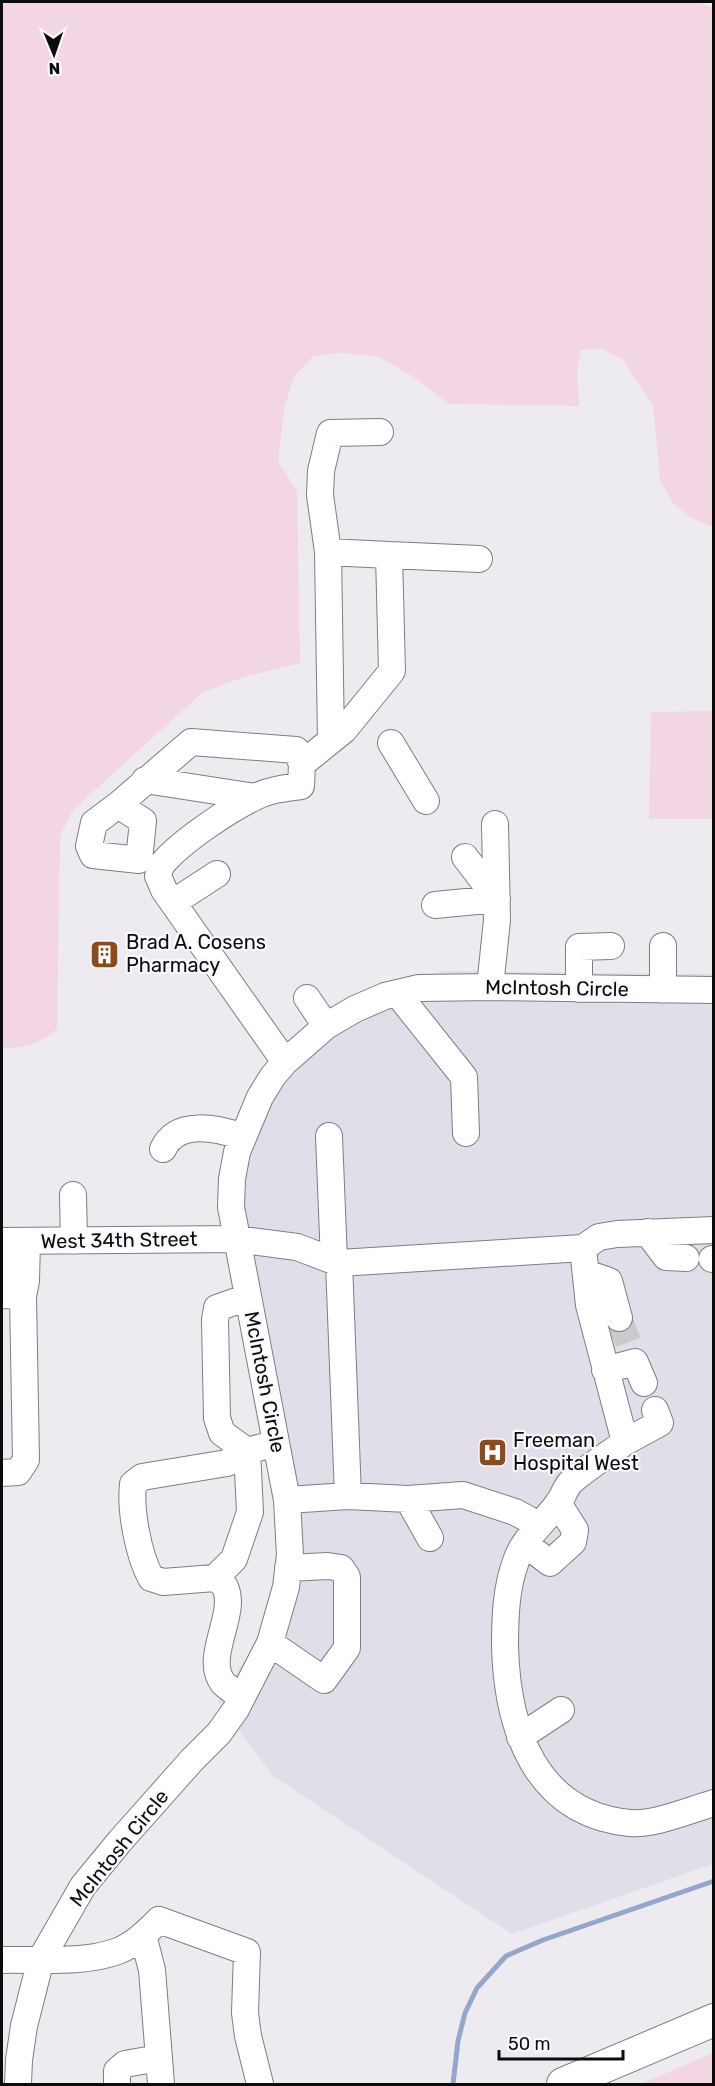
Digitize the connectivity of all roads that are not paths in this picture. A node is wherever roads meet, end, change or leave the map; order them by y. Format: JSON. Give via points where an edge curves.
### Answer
{"nodes":[{"id":1,"x":380,"y":432,"type":"dead end"},
{"id":2,"x":328,"y":552,"type":"junction"},
{"id":3,"x":389,"y":555,"type":"junction"},
{"id":4,"x":479,"y":559,"type":"dead end"},
{"id":5,"x":331,"y":740,"type":"junction"},
{"id":6,"x":391,"y":742,"type":"dead end"},
{"id":7,"x":302,"y":764,"type":"junction"},
{"id":8,"x":145,"y":780,"type":"junction"},
{"id":9,"x":255,"y":797,"type":"junction"},
{"id":10,"x":426,"y":801,"type":"dead end"},
{"id":11,"x":118,"y":805,"type":"dead end"},
{"id":12,"x":495,"y":824,"type":"dead end"},
{"id":13,"x":465,"y":857,"type":"dead end"},
{"id":14,"x":217,"y":874,"type":"dead end"},
{"id":15,"x":497,"y":898,"type":"junction"},
{"id":16,"x":174,"y":902,"type":"junction"},
{"id":17,"x":435,"y":905,"type":"dead end"},
{"id":18,"x":611,"y":946,"type":"dead end"},
{"id":19,"x":663,"y":946,"type":"dead end"},
{"id":20,"x":489,"y":987,"type":"junction"},
{"id":21,"x":579,"y":989,"type":"junction"},
{"id":22,"x":663,"y":990,"type":"junction"},
{"id":23,"x":714,"y":990,"type":"edge"},
{"id":24,"x":397,"y":993,"type":"junction"},
{"id":25,"x":306,"y":999,"type":"dead end"},
{"id":26,"x":326,"y":1026,"type":"junction"},
{"id":27,"x":285,"y":1062,"type":"junction"},
{"id":28,"x":466,"y":1133,"type":"dead end"},
{"id":29,"x":329,"y":1136,"type":"dead end"},
{"id":30,"x":243,"y":1137,"type":"junction"},
{"id":31,"x":163,"y":1149,"type":"dead end"},
{"id":32,"x":73,"y":1195,"type":"dead end"},
{"id":33,"x":714,"y":1230,"type":"edge"},
{"id":34,"x":647,"y":1232,"type":"junction"},
{"id":35,"x":237,"y":1239,"type":"junction"},
{"id":36,"x":12,"y":1241,"type":"edge"},
{"id":37,"x":74,"y":1241,"type":"junction"},
{"id":38,"x":686,"y":1258,"type":"dead end"},
{"id":39,"x":585,"y":1260,"type":"junction"},
{"id":40,"x":336,"y":1262,"type":"junction"},
{"id":41,"x":11,"y":1296,"type":"edge"},
{"id":42,"x":248,"y":1297,"type":"junction"},
{"id":43,"x":619,"y":1318,"type":"tunnel mouth"},
{"id":44,"x":636,"y":1363,"type":"dead end"},
{"id":45,"x":605,"y":1370,"type":"junction"},
{"id":46,"x":655,"y":1410,"type":"dead end"},
{"id":47,"x":625,"y":1443,"type":"junction"},
{"id":48,"x":277,"y":1444,"type":"junction"},
{"id":49,"x":247,"y":1451,"type":"junction"},
{"id":50,"x":2,"y":1473,"type":"edge"},
{"id":51,"x":348,"y":1496,"type":"junction"},
{"id":52,"x":408,"y":1499,"type":"junction"},
{"id":53,"x":287,"y":1500,"type":"junction"},
{"id":54,"x":558,"y":1503,"type":"junction"},
{"id":55,"x":532,"y":1534,"type":"junction"},
{"id":56,"x":430,"y":1538,"type":"dead end"},
{"id":57,"x":288,"y":1568,"type":"junction"},
{"id":58,"x":215,"y":1578,"type":"junction"},
{"id":59,"x":270,"y":1643,"type":"junction"},
{"id":60,"x":242,"y":1697,"type":"junction"},
{"id":61,"x":561,"y":1710,"type":"dead end"},
{"id":62,"x":520,"y":1737,"type":"junction"},
{"id":63,"x":714,"y":1803,"type":"edge"},
{"id":64,"x":143,"y":1935,"type":"junction"},
{"id":65,"x":41,"y":1959,"type":"junction"},
{"id":66,"x":2,"y":1960,"type":"edge"},
{"id":67,"x":714,"y":2020,"type":"edge"},
{"id":68,"x":159,"y":2058,"type":"junction"},
{"id":69,"x":18,"y":2085,"type":"edge"},
{"id":70,"x":117,"y":2085,"type":"edge"},
{"id":71,"x":161,"y":2085,"type":"edge"},
{"id":72,"x":260,"y":2085,"type":"edge"},
{"id":73,"x":563,"y":2085,"type":"edge"}],
"edges":[{"from":1,"to":2,"type":"street","via":[[330,433],[320,495]]},
{"from":2,"to":3,"type":"street"},
{"from":2,"to":5,"type":"street"},
{"from":3,"to":4,"type":"street"},
{"from":3,"to":5,"type":"street","via":[[392,671],[344,730]]},
{"from":5,"to":7,"type":"street"},
{"from":6,"to":10,"type":"street"},
{"from":7,"to":8,"type":"street","via":[[296,750],[191,742]]},
{"from":7,"to":9,"type":"street","via":[[301,786]]},
{"from":8,"to":9,"type":"street"},
{"from":8,"to":11,"type":"street"},
{"from":9,"to":16,"type":"street","via":[[208,827],[161,865],[158,876]]},
{"from":12,"to":15,"type":"street"},
{"from":13,"to":15,"type":"street"},
{"from":14,"to":16,"type":"street"},
{"from":15,"to":17,"type":"street"},
{"from":15,"to":20,"type":"street"},
{"from":16,"to":27,"type":"street"},
{"from":18,"to":21,"type":"street","via":[[579,947]]},
{"from":19,"to":22,"type":"street"},
{"from":20,"to":21,"type":"street","name":"McIntosh Circle"},
{"from":20,"to":24,"type":"street","name":"McIntosh Circle","via":[[418,988]]},
{"from":21,"to":22,"type":"street","name":"McIntosh Circle"},
{"from":22,"to":23,"type":"street","name":"McIntosh Circle"},
{"from":24,"to":26,"type":"street","name":"McIntosh Circle","via":[[355,1009]]},
{"from":24,"to":28,"type":"street","via":[[464,1077]]},
{"from":25,"to":26,"type":"street"},
{"from":26,"to":27,"type":"street","name":"McIntosh Circle"},
{"from":27,"to":30,"type":"street","name":"McIntosh Circle","via":[[260,1097]]},
{"from":29,"to":40,"type":"street"},
{"from":30,"to":31,"type":"street","via":[[225,1131],[189,1129],[167,1139]]},
{"from":30,"to":35,"type":"street","name":"McIntosh Circle","via":[[232,1179],[231,1208]]},
{"from":32,"to":37,"type":"street"},
{"from":33,"to":34,"type":"street"},
{"from":34,"to":38,"type":"street","via":[[666,1257]]},
{"from":34,"to":39,"type":"street","via":[[599,1237]]},
{"from":35,"to":37,"type":"street","name":"West 34th Street"},
{"from":35,"to":40,"type":"street","name":"West 34th Street","via":[[297,1246]]},
{"from":35,"to":42,"type":"street","name":"McIntosh Circle"},
{"from":36,"to":37,"type":"street","name":"West 34th Street"},
{"from":36,"to":41,"type":"street"},
{"from":39,"to":40,"type":"street"},
{"from":39,"to":43,"type":"street","via":[[609,1281]]},
{"from":39,"to":45,"type":"street","via":[[589,1305]]},
{"from":40,"to":51,"type":"street"},
{"from":41,"to":50,"type":"street","via":[[26,1460],[18,1472]]},
{"from":42,"to":48,"type":"street","name":"McIntosh Circle"},
{"from":42,"to":49,"type":"street","via":[[217,1308],[215,1320],[217,1418],[222,1433]]},
{"from":44,"to":45,"type":"street"},
{"from":45,"to":47,"type":"street"},
{"from":46,"to":47,"type":"street","via":[[660,1423]]},
{"from":47,"to":54,"type":"street","via":[[571,1481]]},
{"from":48,"to":49,"type":"street"},
{"from":48,"to":53,"type":"street","name":"McIntosh Circle"},
{"from":49,"to":58,"type":"street","via":[[250,1512],[234,1559]]},
{"from":49,"to":58,"type":"street","via":[[227,1463],[142,1477],[133,1484],[131,1499],[144,1564],[151,1578],[163,1582]]},
{"from":51,"to":52,"type":"street"},
{"from":51,"to":53,"type":"street"},
{"from":52,"to":55,"type":"street","via":[[463,1495],[515,1512]]},
{"from":52,"to":56,"type":"street"},
{"from":53,"to":57,"type":"street","name":"McIntosh Circle"},
{"from":54,"to":55,"type":"street"},
{"from":54,"to":55,"type":"street","via":[[575,1530],[573,1542],[550,1563]]},
{"from":55,"to":62,"type":"street","via":[[516,1560],[505,1612],[506,1671]]},
{"from":57,"to":59,"type":"street","name":"McIntosh Circle"},
{"from":57,"to":59,"type":"street","via":[[341,1568],[347,1577],[347,1648],[324,1680]]},
{"from":58,"to":60,"type":"street","via":[[225,1585],[228,1598],[218,1666],[222,1682]]},
{"from":59,"to":60,"type":"street","name":"McIntosh Circle"},
{"from":60,"to":65,"type":"street","name":"McIntosh Circle","via":[[219,1733],[83,1886]]},
{"from":61,"to":62,"type":"street"},
{"from":62,"to":63,"type":"street","via":[[536,1769],[550,1786],[588,1814],[633,1823]]},
{"from":64,"to":65,"type":"street","via":[[120,1951],[86,1959]]},
{"from":64,"to":68,"type":"street","via":[[152,1970]]},
{"from":64,"to":72,"type":"street","via":[[159,1920],[247,1952],[245,2013]]},
{"from":65,"to":66,"type":"street"},
{"from":65,"to":69,"type":"street","name":"McIntosh Circle","via":[[24,2026]]},
{"from":67,"to":73,"type":"main road"},
{"from":68,"to":70,"type":"street","via":[[125,2064],[117,2071]]},
{"from":68,"to":71,"type":"street"}]}
